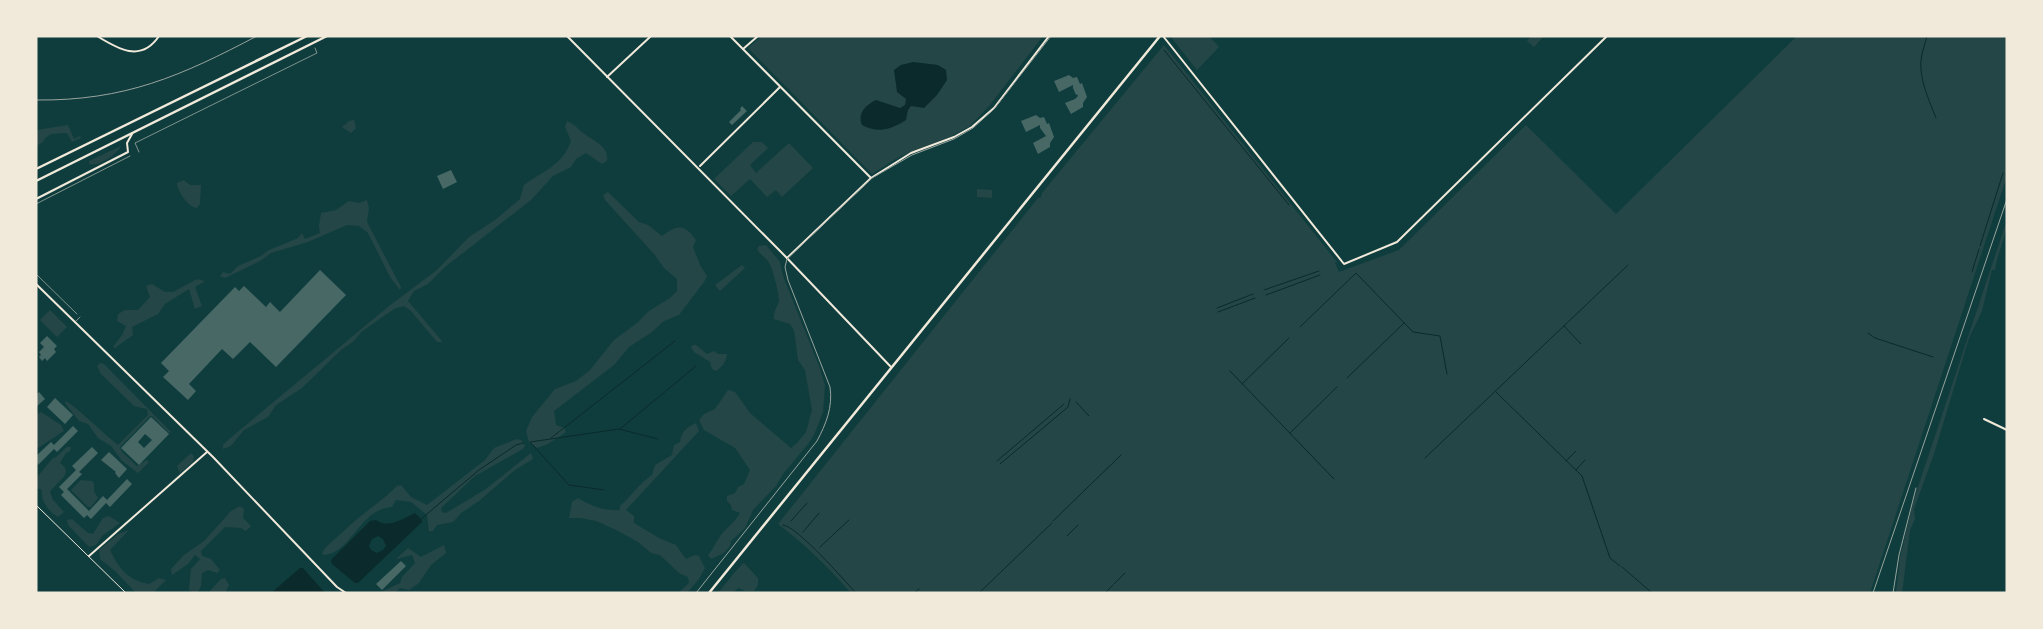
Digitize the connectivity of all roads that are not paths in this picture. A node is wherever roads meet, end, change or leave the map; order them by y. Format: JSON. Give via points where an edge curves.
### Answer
{"nodes":[{"id":1,"x":97,"y":36,"type":"edge"},
{"id":2,"x":159,"y":36,"type":"edge"},
{"id":3,"x":307,"y":36,"type":"edge"},
{"id":4,"x":327,"y":36,"type":"edge"},
{"id":5,"x":567,"y":36,"type":"edge"},
{"id":6,"x":651,"y":36,"type":"edge"},
{"id":7,"x":730,"y":36,"type":"edge"},
{"id":8,"x":758,"y":36,"type":"edge"},
{"id":9,"x":1049,"y":36,"type":"edge"},
{"id":10,"x":1162,"y":36,"type":"edge"},
{"id":11,"x":1607,"y":36,"type":"edge"},
{"id":12,"x":743,"y":49,"type":"junction"},
{"id":13,"x":607,"y":77,"type":"junction"},
{"id":14,"x":780,"y":86,"type":"junction"},
{"id":15,"x":135,"y":132,"type":"junction"},
{"id":16,"x":700,"y":166,"type":"dead end"},
{"id":17,"x":36,"y":169,"type":"edge"},
{"id":18,"x":871,"y":178,"type":"junction"},
{"id":19,"x":36,"y":181,"type":"edge"},
{"id":20,"x":36,"y":199,"type":"edge"},
{"id":21,"x":787,"y":258,"type":"junction"},
{"id":22,"x":36,"y":284,"type":"edge"},
{"id":23,"x":80,"y":317,"type":"road end"},
{"id":24,"x":75,"y":322,"type":"junction"},
{"id":25,"x":891,"y":367,"type":"junction"},
{"id":26,"x":1984,"y":420,"type":"dead end"},
{"id":27,"x":2007,"y":430,"type":"edge"},
{"id":28,"x":207,"y":451,"type":"junction"},
{"id":29,"x":36,"y":505,"type":"edge"},
{"id":30,"x":89,"y":556,"type":"junction"},
{"id":31,"x":126,"y":593,"type":"edge"},
{"id":32,"x":346,"y":593,"type":"edge"},
{"id":33,"x":709,"y":593,"type":"edge"}],
"edges":[{"from":1,"to":2,"type":"street","via":[[118,49],[131,52],[147,48]]},
{"from":3,"to":17,"type":"main road"},
{"from":4,"to":15,"type":"main road"},
{"from":5,"to":13,"type":"street"},
{"from":6,"to":13,"type":"street"},
{"from":7,"to":12,"type":"street"},
{"from":8,"to":12,"type":"street"},
{"from":9,"to":18,"type":"street","via":[[994,108],[972,127],[911,154]]},
{"from":10,"to":11,"type":"street","via":[[1344,264],[1397,242]]},
{"from":10,"to":25,"type":"main road"},
{"from":12,"to":14,"type":"street"},
{"from":13,"to":21,"type":"street"},
{"from":14,"to":16,"type":"street"},
{"from":14,"to":18,"type":"street"},
{"from":15,"to":19,"type":"main road"},
{"from":15,"to":20,"type":"street","via":[[127,143],[128,152]]},
{"from":18,"to":21,"type":"street"},
{"from":21,"to":25,"type":"street"},
{"from":22,"to":24,"type":"street"},
{"from":23,"to":24,"type":"lane"},
{"from":24,"to":28,"type":"street"},
{"from":25,"to":33,"type":"main road"},
{"from":26,"to":27,"type":"street"},
{"from":28,"to":30,"type":"street"},
{"from":28,"to":32,"type":"street"},
{"from":29,"to":30,"type":"street"},
{"from":30,"to":31,"type":"street"}]}
